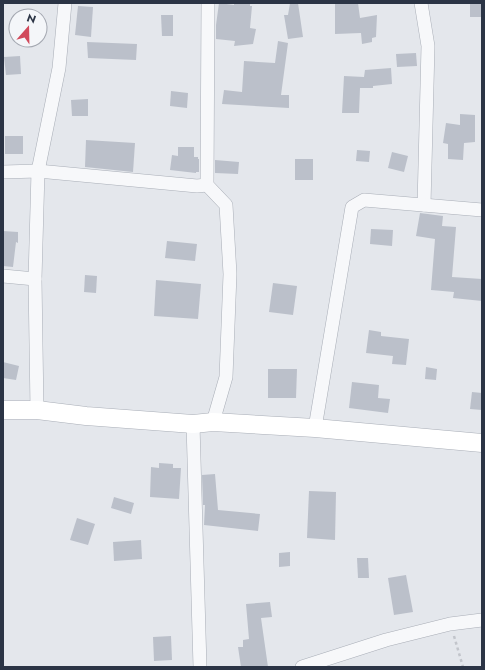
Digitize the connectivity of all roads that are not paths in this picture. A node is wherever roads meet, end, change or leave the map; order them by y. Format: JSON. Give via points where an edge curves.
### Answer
{"nodes":[{"id":1,"x":64,"y":3,"type":"edge"},
{"id":2,"x":208,"y":3,"type":"edge"},
{"id":3,"x":421,"y":3,"type":"edge"},
{"id":4,"x":38,"y":171,"type":"junction"},
{"id":5,"x":3,"y":172,"type":"edge"},
{"id":6,"x":207,"y":185,"type":"junction"},
{"id":7,"x":424,"y":205,"type":"junction"},
{"id":8,"x":482,"y":210,"type":"edge"},
{"id":9,"x":3,"y":276,"type":"edge"},
{"id":10,"x":35,"y":279,"type":"junction"},
{"id":11,"x":3,"y":410,"type":"edge"},
{"id":12,"x":37,"y":410,"type":"junction"},
{"id":13,"x":213,"y":422,"type":"junction"},
{"id":14,"x":193,"y":424,"type":"junction"},
{"id":15,"x":315,"y":428,"type":"junction"},
{"id":16,"x":482,"y":443,"type":"edge"},
{"id":17,"x":482,"y":620,"type":"edge"},
{"id":18,"x":200,"y":667,"type":"edge"},
{"id":19,"x":302,"y":667,"type":"edge"}],
"edges":[{"from":1,"to":4,"type":"street","via":[[59,68]]},
{"from":2,"to":6,"type":"street"},
{"from":3,"to":7,"type":"street","via":[[428,46]]},
{"from":4,"to":5,"type":"street"},
{"from":4,"to":6,"type":"street"},
{"from":4,"to":10,"type":"street"},
{"from":6,"to":13,"type":"street","via":[[226,205],[230,274],[226,377]]},
{"from":7,"to":8,"type":"street"},
{"from":7,"to":15,"type":"street","via":[[364,200],[352,207]]},
{"from":9,"to":10,"type":"street"},
{"from":10,"to":12,"type":"street"},
{"from":11,"to":12,"type":"street"},
{"from":12,"to":14,"type":"street"},
{"from":13,"to":14,"type":"street"},
{"from":13,"to":15,"type":"street"},
{"from":14,"to":18,"type":"street"},
{"from":15,"to":16,"type":"street"},
{"from":17,"to":19,"type":"street","via":[[450,624],[386,640]]}]}
